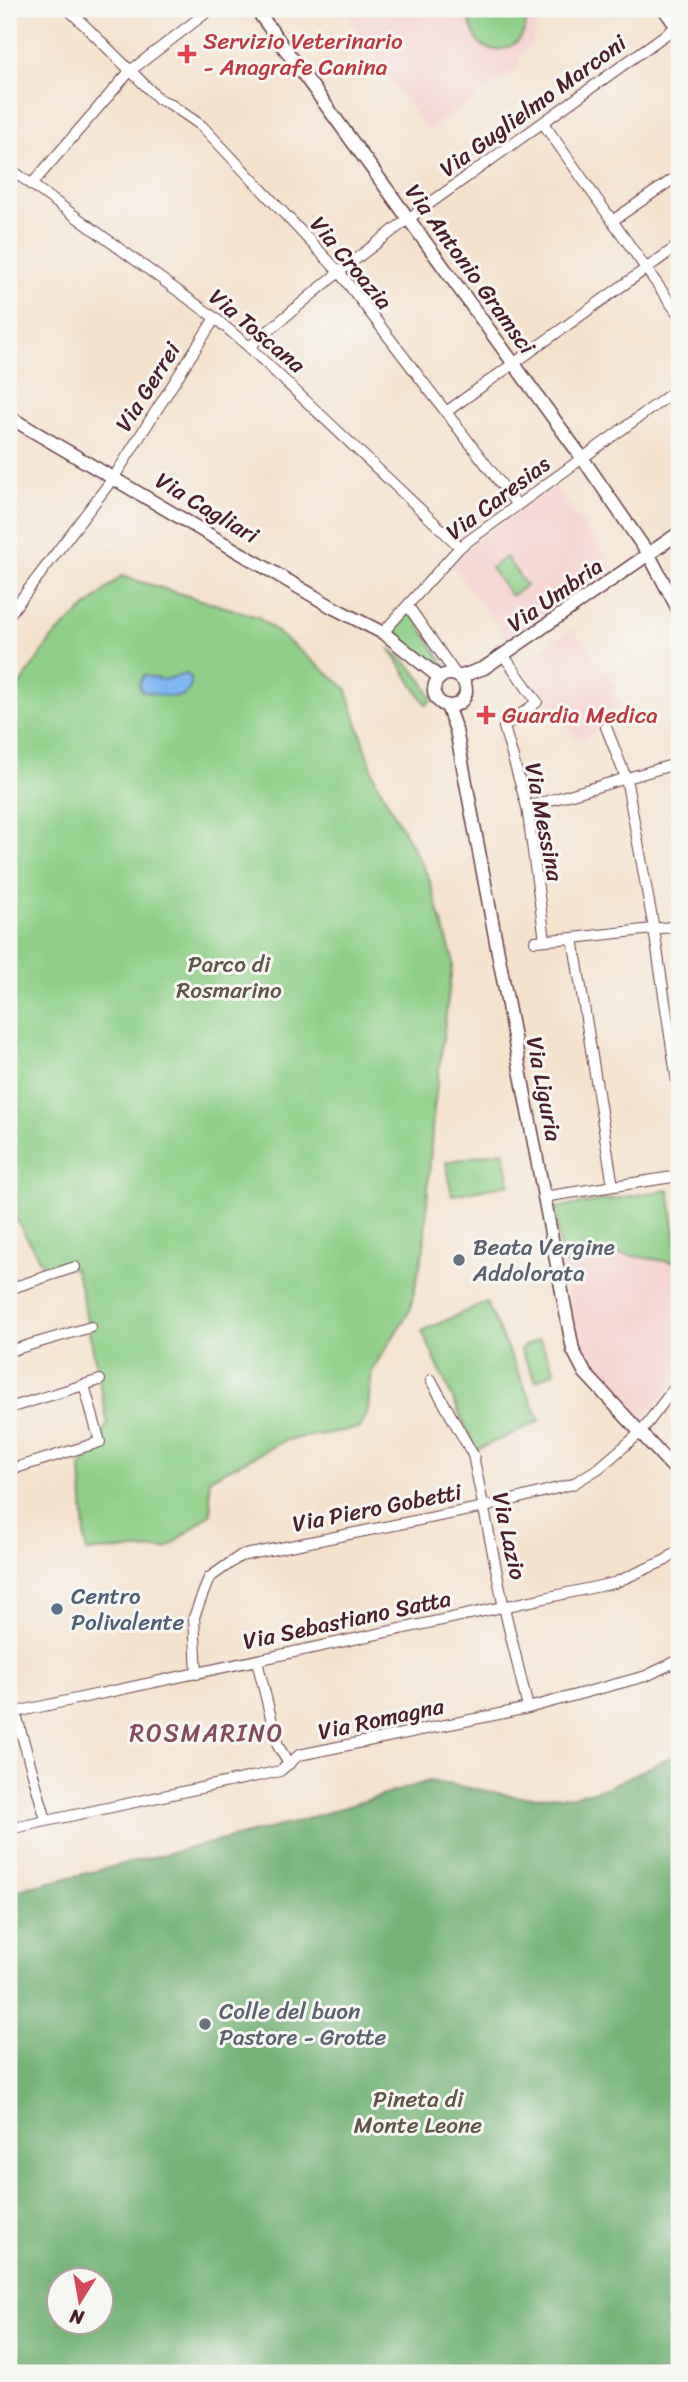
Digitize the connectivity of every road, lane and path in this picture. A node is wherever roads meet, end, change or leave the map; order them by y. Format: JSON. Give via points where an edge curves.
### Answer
{"nodes":[{"id":1,"x":68,"y":9,"type":"edge"},
{"id":2,"x":211,"y":9,"type":"edge"},
{"id":3,"x":256,"y":9,"type":"edge"},
{"id":4,"x":664,"y":9,"type":"edge"},
{"id":5,"x":678,"y":27,"type":"edge"},
{"id":6,"x":130,"y":71,"type":"junction"},
{"id":7,"x":543,"y":123,"type":"junction"},
{"id":8,"x":9,"y":168,"type":"edge"},
{"id":9,"x":679,"y":175,"type":"edge"},
{"id":10,"x":32,"y":185,"type":"junction"},
{"id":11,"x":408,"y":219,"type":"junction"},
{"id":12,"x":612,"y":221,"type":"junction"},
{"id":13,"x":679,"y":245,"type":"edge"},
{"id":14,"x":647,"y":269,"type":"junction"},
{"id":15,"x":339,"y":272,"type":"junction"},
{"id":16,"x":679,"y":315,"type":"edge"},
{"id":17,"x":215,"y":318,"type":"junction"},
{"id":18,"x":249,"y":346,"type":"junction"},
{"id":19,"x":513,"y":363,"type":"junction"},
{"id":20,"x":679,"y":388,"type":"edge"},
{"id":21,"x":446,"y":412,"type":"junction"},
{"id":22,"x":10,"y":419,"type":"edge"},
{"id":23,"x":583,"y":459,"type":"junction"},
{"id":24,"x":114,"y":477,"type":"junction"},
{"id":25,"x":517,"y":505,"type":"junction"},
{"id":26,"x":679,"y":533,"type":"edge"},
{"id":27,"x":460,"y":547,"type":"junction"},
{"id":28,"x":649,"y":555,"type":"junction"},
{"id":29,"x":408,"y":607,"type":"junction"},
{"id":30,"x":679,"y":611,"type":"edge"},
{"id":31,"x":9,"y":615,"type":"edge"},
{"id":32,"x":385,"y":634,"type":"junction"},
{"id":33,"x":504,"y":656,"type":"junction"},
{"id":34,"x":484,"y":668,"type":"junction"},
{"id":35,"x":458,"y":677,"type":"junction"},
{"id":36,"x":437,"y":683,"type":"junction"},
{"id":37,"x":457,"y":701,"type":"junction"},
{"id":38,"x":606,"y":727,"type":"dead end"},
{"id":39,"x":679,"y":763,"type":"edge"},
{"id":40,"x":626,"y":778,"type":"junction"},
{"id":41,"x":527,"y":807,"type":"junction"},
{"id":42,"x":679,"y":926,"type":"edge"},
{"id":43,"x":654,"y":929,"type":"junction"},
{"id":44,"x":573,"y":939,"type":"junction"},
{"id":45,"x":679,"y":1095,"type":"edge"},
{"id":46,"x":679,"y":1176,"type":"edge"},
{"id":47,"x":613,"y":1186,"type":"junction"},
{"id":48,"x":543,"y":1197,"type":"junction"},
{"id":49,"x":75,"y":1267,"type":"dead end"},
{"id":50,"x":9,"y":1289,"type":"edge"},
{"id":51,"x":91,"y":1327,"type":"dead end"},
{"id":52,"x":9,"y":1350,"type":"edge"},
{"id":53,"x":100,"y":1380,"type":"dead end"},
{"id":54,"x":431,"y":1380,"type":"dead end"},
{"id":55,"x":679,"y":1382,"type":"edge"},
{"id":56,"x":84,"y":1385,"type":"junction"},
{"id":57,"x":9,"y":1408,"type":"edge"},
{"id":58,"x":640,"y":1433,"type":"junction"},
{"id":59,"x":9,"y":1470,"type":"edge"},
{"id":60,"x":679,"y":1474,"type":"edge"},
{"id":61,"x":483,"y":1507,"type":"junction"},
{"id":62,"x":679,"y":1550,"type":"edge"},
{"id":63,"x":504,"y":1608,"type":"junction"},
{"id":64,"x":679,"y":1660,"type":"edge"},
{"id":65,"x":257,"y":1661,"type":"junction"},
{"id":66,"x":197,"y":1674,"type":"junction"},
{"id":67,"x":9,"y":1690,"type":"edge"},
{"id":68,"x":528,"y":1708,"type":"junction"},
{"id":69,"x":14,"y":1719,"type":"edge"},
{"id":70,"x":289,"y":1764,"type":"junction"},
{"id":71,"x":46,"y":1820,"type":"junction"},
{"id":72,"x":9,"y":1829,"type":"edge"}],
"edges":[{"from":1,"to":6,"type":"street","name":"Via Croazia"},
{"from":2,"to":6,"type":"street"},
{"from":3,"to":11,"type":"street","name":"Via Antonio Gramsci"},
{"from":4,"to":5,"type":"street"},
{"from":5,"to":7,"type":"street","name":"Via Guglielmo Marconi"},
{"from":6,"to":10,"type":"street"},
{"from":6,"to":15,"type":"street","name":"Via Croazia","via":[[159,99],[202,126]]},
{"from":7,"to":11,"type":"street","name":"Via Guglielmo Marconi"},
{"from":7,"to":12,"type":"street"},
{"from":8,"to":10,"type":"street","name":"Via Toscana"},
{"from":9,"to":12,"type":"street"},
{"from":10,"to":17,"type":"street","name":"Via Toscana"},
{"from":11,"to":15,"type":"street","name":"Via Guglielmo Marconi"},
{"from":11,"to":19,"type":"street","name":"Via Antonio Gramsci"},
{"from":12,"to":14,"type":"street"},
{"from":13,"to":14,"type":"street"},
{"from":14,"to":16,"type":"street"},
{"from":14,"to":19,"type":"street"},
{"from":15,"to":18,"type":"street","name":"Via Guglielmo Marconi"},
{"from":15,"to":21,"type":"street","name":"Via Croazia"},
{"from":17,"to":18,"type":"street","name":"Via Toscana"},
{"from":17,"to":24,"type":"street","name":"Via Gerrei"},
{"from":18,"to":27,"type":"street","name":"Via Toscana"},
{"from":19,"to":21,"type":"street"},
{"from":19,"to":23,"type":"street","name":"Via Antonio Gramsci"},
{"from":20,"to":23,"type":"street","name":"Via Caresias"},
{"from":21,"to":25,"type":"street","name":"Via Croazia"},
{"from":22,"to":24,"type":"street","name":"Via Cagliari"},
{"from":23,"to":25,"type":"street","name":"Via Caresias"},
{"from":23,"to":28,"type":"street","name":"Via Antonio Gramsci"},
{"from":24,"to":31,"type":"street","name":"Via Gerrei"},
{"from":24,"to":32,"type":"street","name":"Via Cagliari"},
{"from":25,"to":27,"type":"street","name":"Via Caresias"},
{"from":26,"to":28,"type":"street","name":"Via Umbria"},
{"from":27,"to":29,"type":"street","name":"Via Caresias"},
{"from":28,"to":30,"type":"street"},
{"from":28,"to":33,"type":"street","name":"Via Umbria"},
{"from":29,"to":32,"type":"street","name":"Via Caresias"},
{"from":29,"to":35,"type":"street"},
{"from":32,"to":36,"type":"street","name":"Via Cagliari"},
{"from":33,"to":34,"type":"street","name":"Via Umbria"},
{"from":33,"to":41,"type":"street","name":"Via Messina","via":[[537,702],[504,727]]},
{"from":34,"to":35,"type":"street","name":"Via Umbria"},
{"from":34,"to":37,"type":"street","name":"Via Umbria"},
{"from":35,"to":36,"type":"street","via":[[450,674]]},
{"from":35,"to":37,"type":"street","via":[[465,686]]},
{"from":36,"to":37,"type":"street","via":[[437,700]]},
{"from":37,"to":48,"type":"street","name":"Via Liguria","via":[[456,730]]},
{"from":38,"to":40,"type":"street"},
{"from":39,"to":40,"type":"street"},
{"from":40,"to":41,"type":"street"},
{"from":40,"to":43,"type":"street"},
{"from":41,"to":44,"type":"street","name":"Via Messina","via":[[540,940]]},
{"from":42,"to":43,"type":"street"},
{"from":43,"to":44,"type":"street"},
{"from":43,"to":45,"type":"street"},
{"from":44,"to":47,"type":"street"},
{"from":46,"to":47,"type":"street"},
{"from":47,"to":48,"type":"street"},
{"from":48,"to":58,"type":"street","name":"Via Liguria","via":[[573,1350],[585,1373]]},
{"from":49,"to":50,"type":"street"},
{"from":51,"to":52,"type":"street"},
{"from":53,"to":56,"type":"street"},
{"from":54,"to":61,"type":"street","name":"Via Lazio","via":[[473,1455]]},
{"from":55,"to":58,"type":"street","name":"Via Piero Gobetti"},
{"from":56,"to":57,"type":"street"},
{"from":56,"to":59,"type":"street","via":[[100,1442]]},
{"from":58,"to":60,"type":"street","name":"Via Liguria"},
{"from":58,"to":61,"type":"street","name":"Via Piero Gobetti","via":[[573,1484]]},
{"from":61,"to":63,"type":"street","name":"Via Lazio"},
{"from":61,"to":66,"type":"street","name":"Via Piero Gobetti","via":[[240,1556],[209,1578],[194,1618]]},
{"from":62,"to":63,"type":"street","name":"Via Sebastiano Satta","via":[[614,1583]]},
{"from":63,"to":65,"type":"street","name":"Via Sebastiano Satta"},
{"from":63,"to":68,"type":"street","name":"Via Lazio"},
{"from":64,"to":68,"type":"street","name":"Via Romagna","via":[[646,1676]]},
{"from":65,"to":66,"type":"street","name":"Via Sebastiano Satta"},
{"from":65,"to":70,"type":"street","via":[[278,1746]]},
{"from":66,"to":69,"type":"street","name":"Via Sebastiano Satta"},
{"from":67,"to":69,"type":"street"},
{"from":68,"to":70,"type":"street","name":"Via Romagna","via":[[299,1755]]},
{"from":69,"to":71,"type":"street"},
{"from":70,"to":71,"type":"street","name":"Via Romagna","via":[[280,1771]]},
{"from":71,"to":72,"type":"street","name":"Via Romagna"}]}
